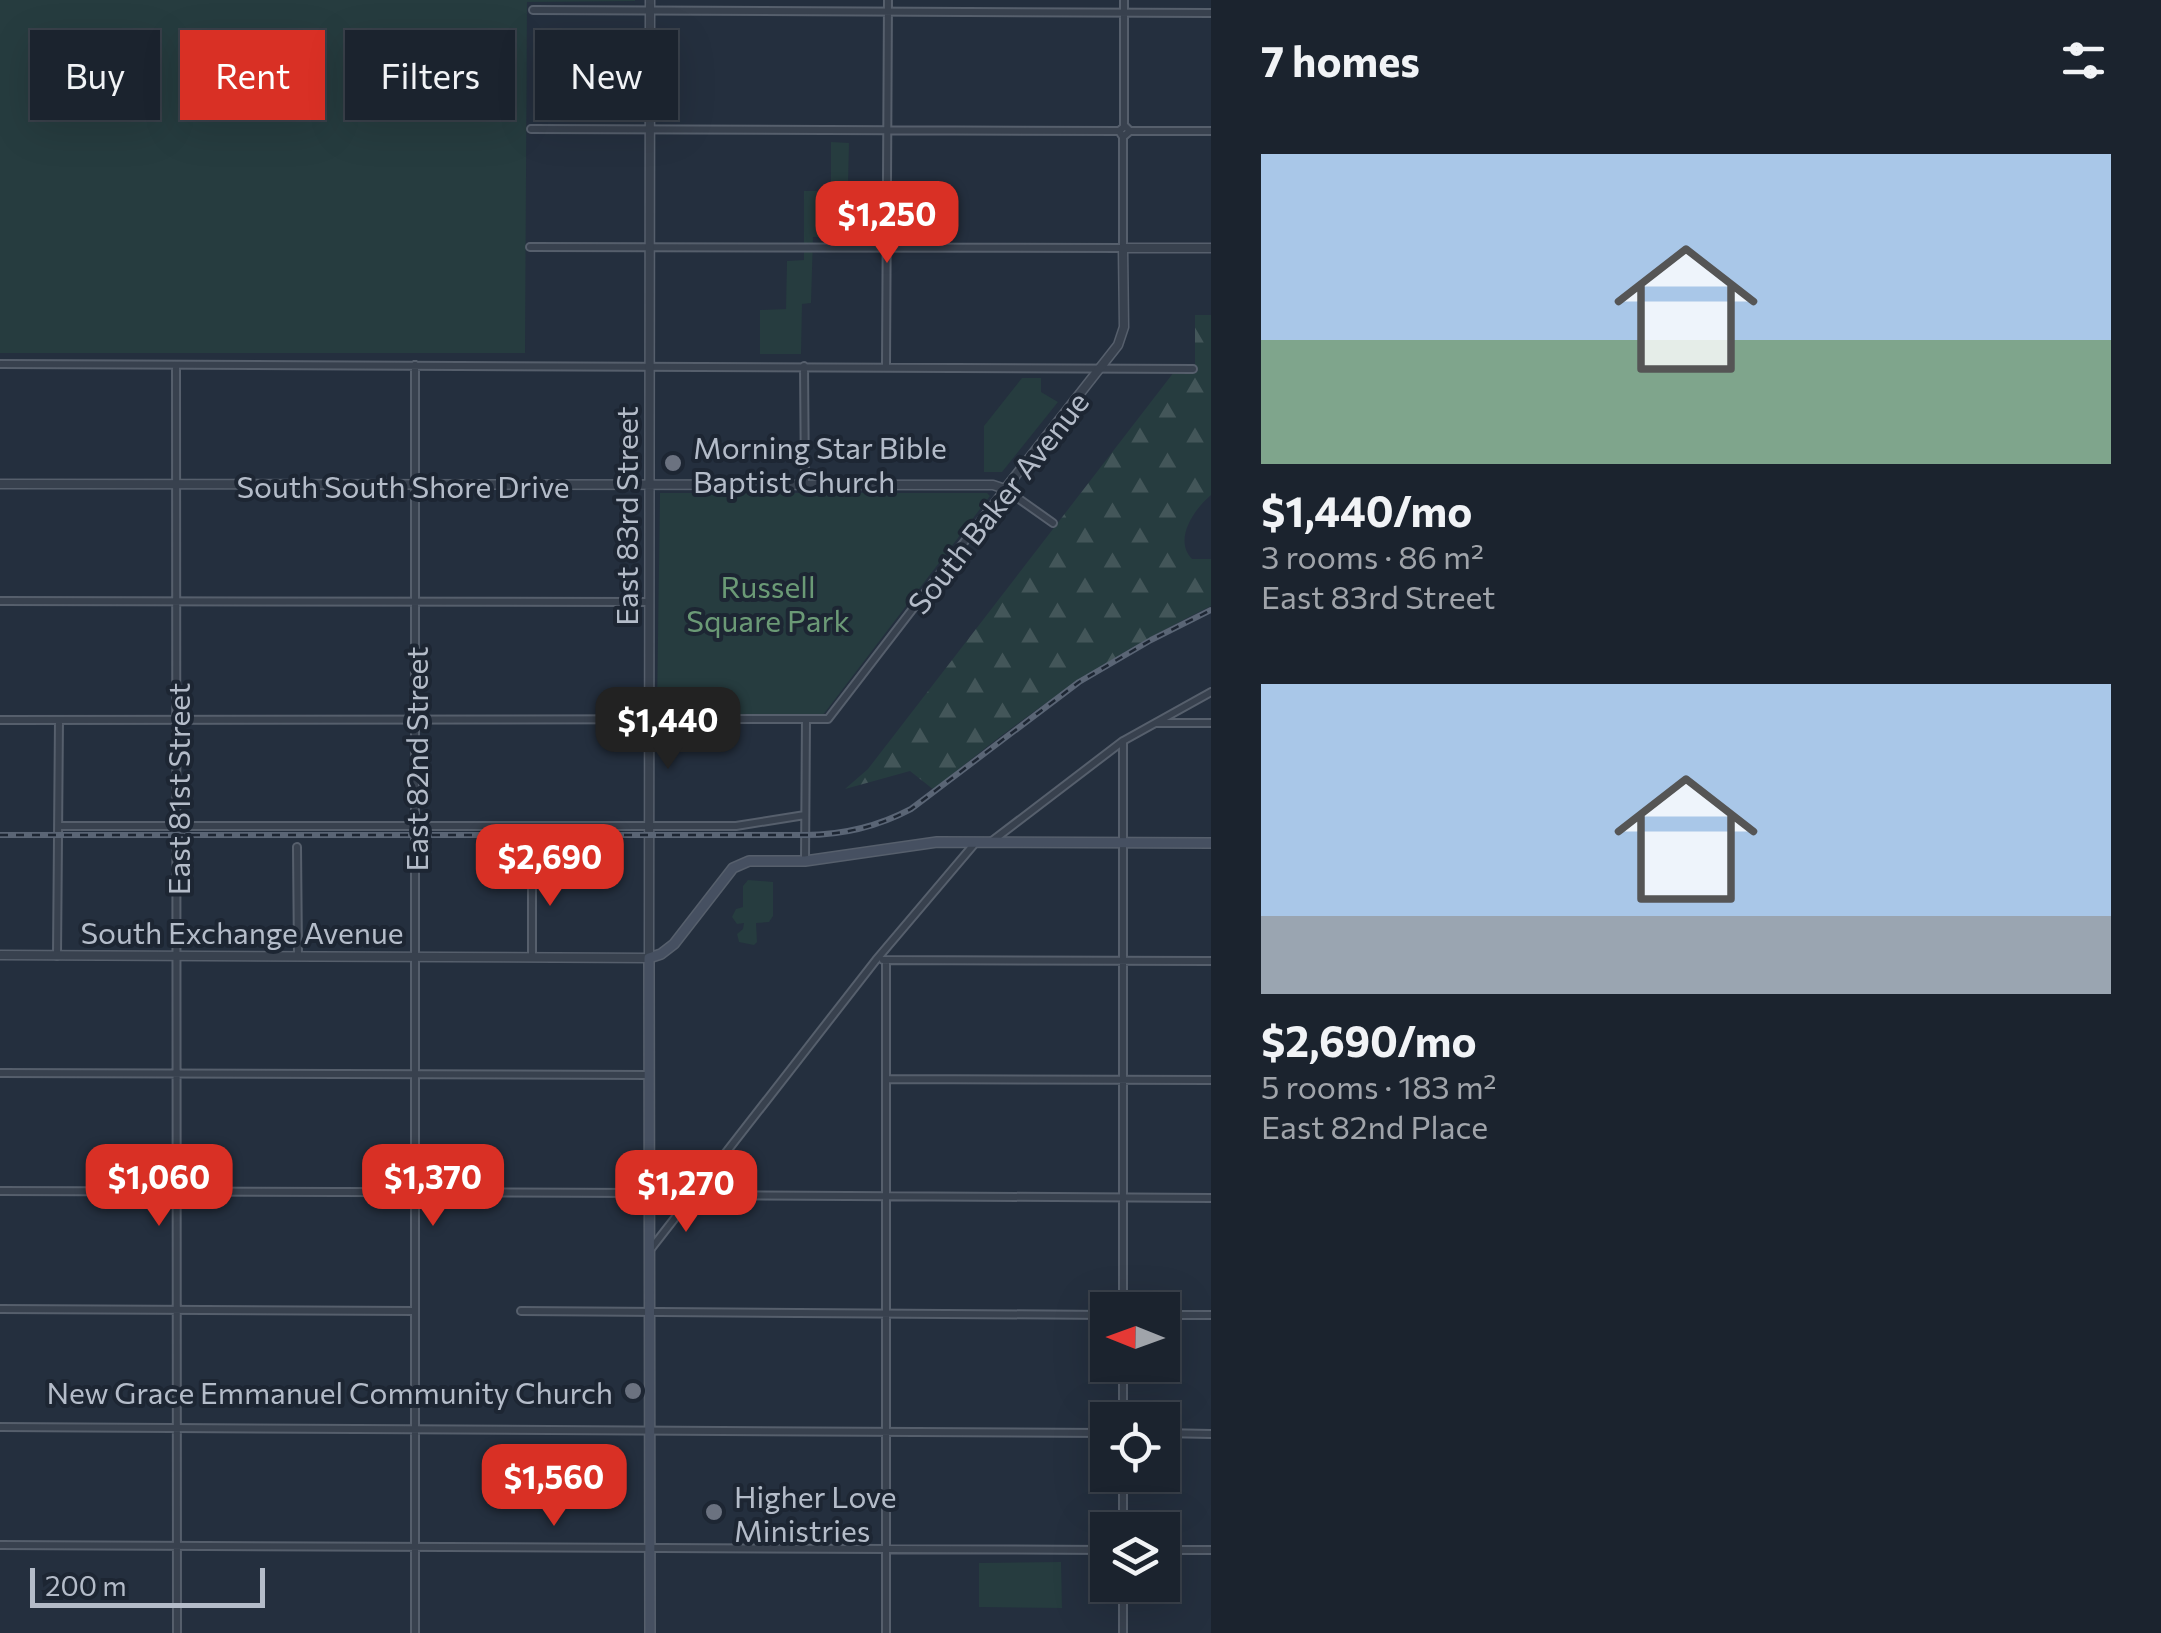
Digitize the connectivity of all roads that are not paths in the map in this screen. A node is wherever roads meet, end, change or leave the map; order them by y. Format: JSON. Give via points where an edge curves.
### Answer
{"nodes":[{"id":1,"x":650,"y":0,"type":"edge"},
{"id":2,"x":888,"y":0,"type":"edge"},
{"id":3,"x":1124,"y":0,"type":"edge"},
{"id":4,"x":532,"y":10,"type":"dead end"},
{"id":5,"x":650,"y":10,"type":"junction"},
{"id":6,"x":888,"y":12,"type":"junction"},
{"id":7,"x":1124,"y":13,"type":"junction"},
{"id":8,"x":1211,"y":13,"type":"edge"},
{"id":9,"x":532,"y":129,"type":"dead end"},
{"id":10,"x":650,"y":129,"type":"junction"},
{"id":11,"x":887,"y":130,"type":"junction"},
{"id":12,"x":1124,"y":131,"type":"junction"},
{"id":13,"x":1211,"y":131,"type":"edge"},
{"id":14,"x":530,"y":247,"type":"dead end"},
{"id":15,"x":651,"y":248,"type":"junction"},
{"id":16,"x":887,"y":248,"type":"junction"},
{"id":17,"x":1123,"y":248,"type":"junction"},
{"id":18,"x":1211,"y":248,"type":"edge"},
{"id":19,"x":0,"y":364,"type":"edge"},
{"id":20,"x":176,"y":364,"type":"junction"},
{"id":21,"x":415,"y":365,"type":"junction"},
{"id":22,"x":650,"y":365,"type":"junction"},
{"id":23,"x":804,"y":366,"type":"junction"},
{"id":24,"x":886,"y":366,"type":"junction"},
{"id":25,"x":1102,"y":368,"type":"junction"},
{"id":26,"x":1194,"y":368,"type":"dead end"},
{"id":27,"x":0,"y":484,"type":"edge"},
{"id":28,"x":176,"y":484,"type":"junction"},
{"id":29,"x":415,"y":485,"type":"junction"},
{"id":30,"x":650,"y":485,"type":"junction"},
{"id":31,"x":806,"y":485,"type":"junction"},
{"id":32,"x":1005,"y":489,"type":"junction"},
{"id":33,"x":1053,"y":523,"type":"dead end"},
{"id":34,"x":0,"y":601,"type":"edge"},
{"id":35,"x":177,"y":601,"type":"junction"},
{"id":36,"x":415,"y":602,"type":"junction"},
{"id":37,"x":650,"y":602,"type":"junction"},
{"id":38,"x":1211,"y":692,"type":"edge"},
{"id":39,"x":415,"y":719,"type":"junction"},
{"id":40,"x":649,"y":719,"type":"junction"},
{"id":41,"x":806,"y":719,"type":"junction"},
{"id":42,"x":0,"y":720,"type":"edge"},
{"id":43,"x":59,"y":720,"type":"junction"},
{"id":44,"x":177,"y":720,"type":"junction"},
{"id":45,"x":1154,"y":722,"type":"junction"},
{"id":46,"x":1211,"y":722,"type":"edge"},
{"id":47,"x":1123,"y":741,"type":"junction"},
{"id":48,"x":805,"y":816,"type":"junction"},
{"id":49,"x":60,"y":826,"type":"junction"},
{"id":50,"x":177,"y":826,"type":"junction"},
{"id":51,"x":415,"y":826,"type":"junction"},
{"id":52,"x":650,"y":826,"type":"junction"},
{"id":53,"x":976,"y":842,"type":"junction"},
{"id":54,"x":991,"y":842,"type":"junction"},
{"id":55,"x":1123,"y":842,"type":"junction"},
{"id":56,"x":1211,"y":843,"type":"edge"},
{"id":57,"x":297,"y":846,"type":"dead end"},
{"id":58,"x":532,"y":860,"type":"dead end"},
{"id":59,"x":804,"y":861,"type":"junction"},
{"id":60,"x":0,"y":955,"type":"edge"},
{"id":61,"x":57,"y":956,"type":"junction"},
{"id":62,"x":177,"y":956,"type":"junction"},
{"id":63,"x":298,"y":956,"type":"junction"},
{"id":64,"x":415,"y":957,"type":"junction"},
{"id":65,"x":532,"y":957,"type":"junction"},
{"id":66,"x":649,"y":958,"type":"junction"},
{"id":67,"x":876,"y":960,"type":"junction"},
{"id":68,"x":886,"y":960,"type":"junction"},
{"id":69,"x":1123,"y":960,"type":"junction"},
{"id":70,"x":1211,"y":961,"type":"edge"},
{"id":71,"x":0,"y":1073,"type":"edge"},
{"id":72,"x":177,"y":1074,"type":"junction"},
{"id":73,"x":415,"y":1074,"type":"junction"},
{"id":74,"x":650,"y":1074,"type":"junction"},
{"id":75,"x":886,"y":1078,"type":"junction"},
{"id":76,"x":1123,"y":1080,"type":"junction"},
{"id":77,"x":1211,"y":1080,"type":"edge"},
{"id":78,"x":0,"y":1191,"type":"edge"},
{"id":79,"x":177,"y":1192,"type":"junction"},
{"id":80,"x":415,"y":1192,"type":"junction"},
{"id":81,"x":650,"y":1193,"type":"junction"},
{"id":82,"x":694,"y":1195,"type":"junction"},
{"id":83,"x":886,"y":1196,"type":"junction"},
{"id":84,"x":1123,"y":1198,"type":"junction"},
{"id":85,"x":1211,"y":1198,"type":"edge"},
{"id":86,"x":650,"y":1251,"type":"junction"},
{"id":87,"x":1123,"y":1292,"type":"edge"},
{"id":88,"x":0,"y":1309,"type":"edge"},
{"id":89,"x":177,"y":1310,"type":"junction"},
{"id":90,"x":415,"y":1311,"type":"junction"},
{"id":91,"x":522,"y":1311,"type":"dead end"},
{"id":92,"x":650,"y":1313,"type":"junction"},
{"id":93,"x":886,"y":1313,"type":"junction"},
{"id":94,"x":1090,"y":1315,"type":"edge"},
{"id":95,"x":1180,"y":1315,"type":"edge"},
{"id":96,"x":1211,"y":1315,"type":"edge"},
{"id":97,"x":0,"y":1428,"type":"edge"},
{"id":98,"x":177,"y":1428,"type":"junction"},
{"id":99,"x":415,"y":1429,"type":"junction"},
{"id":100,"x":650,"y":1430,"type":"junction"},
{"id":101,"x":886,"y":1432,"type":"junction"},
{"id":102,"x":1090,"y":1433,"type":"edge"},
{"id":103,"x":1180,"y":1433,"type":"edge"},
{"id":104,"x":1211,"y":1434,"type":"edge"},
{"id":105,"x":0,"y":1545,"type":"edge"},
{"id":106,"x":177,"y":1546,"type":"junction"},
{"id":107,"x":415,"y":1547,"type":"junction"},
{"id":108,"x":650,"y":1548,"type":"junction"},
{"id":109,"x":886,"y":1549,"type":"junction"},
{"id":110,"x":1090,"y":1550,"type":"edge"},
{"id":111,"x":1180,"y":1550,"type":"edge"},
{"id":112,"x":1211,"y":1550,"type":"edge"},
{"id":113,"x":1123,"y":1602,"type":"edge"},
{"id":114,"x":177,"y":1633,"type":"edge"},
{"id":115,"x":415,"y":1633,"type":"edge"},
{"id":116,"x":650,"y":1633,"type":"edge"},
{"id":117,"x":886,"y":1633,"type":"edge"},
{"id":118,"x":1123,"y":1633,"type":"edge"}],
"edges":[{"from":1,"to":5,"type":"street","name":"East 83rd Street"},
{"from":2,"to":6,"type":"street"},
{"from":3,"to":7,"type":"street"},
{"from":4,"to":5,"type":"street"},
{"from":5,"to":6,"type":"street"},
{"from":5,"to":10,"type":"street","name":"East 83rd Street"},
{"from":6,"to":7,"type":"street"},
{"from":6,"to":11,"type":"street"},
{"from":7,"to":8,"type":"street"},
{"from":7,"to":12,"type":"street"},
{"from":9,"to":10,"type":"street"},
{"from":10,"to":11,"type":"street"},
{"from":10,"to":15,"type":"street","name":"East 83rd Street"},
{"from":11,"to":12,"type":"street"},
{"from":11,"to":16,"type":"street"},
{"from":12,"to":13,"type":"street"},
{"from":12,"to":17,"type":"street"},
{"from":14,"to":15,"type":"street"},
{"from":15,"to":16,"type":"street"},
{"from":15,"to":22,"type":"street","name":"East 83rd Street"},
{"from":16,"to":17,"type":"street"},
{"from":16,"to":24,"type":"street"},
{"from":17,"to":18,"type":"street"},
{"from":17,"to":25,"type":"street","name":"South Baker Avenue","via":[[1122,334]]},
{"from":19,"to":20,"type":"street"},
{"from":20,"to":21,"type":"street"},
{"from":20,"to":28,"type":"street","name":"East 81st Street"},
{"from":21,"to":22,"type":"street"},
{"from":21,"to":29,"type":"street","name":"East 82nd Street"},
{"from":22,"to":23,"type":"street"},
{"from":22,"to":30,"type":"street","name":"East 83rd Street"},
{"from":23,"to":24,"type":"street"},
{"from":23,"to":31,"type":"street"},
{"from":24,"to":25,"type":"street"},
{"from":25,"to":26,"type":"street"},
{"from":25,"to":32,"type":"street","name":"South Baker Avenue"},
{"from":27,"to":28,"type":"street","name":"South South Shore Drive"},
{"from":28,"to":29,"type":"street","name":"South South Shore Drive"},
{"from":28,"to":35,"type":"street","name":"East 81st Street"},
{"from":29,"to":30,"type":"street","name":"South South Shore Drive"},
{"from":29,"to":36,"type":"street","name":"East 82nd Street"},
{"from":30,"to":31,"type":"street","name":"South South Shore Drive"},
{"from":30,"to":37,"type":"street","name":"East 83rd Street"},
{"from":31,"to":32,"type":"street","name":"South South Shore Drive"},
{"from":32,"to":33,"type":"street"},
{"from":32,"to":41,"type":"street","name":"South Baker Avenue","via":[[828,719]]},
{"from":34,"to":35,"type":"street"},
{"from":35,"to":36,"type":"street"},
{"from":35,"to":44,"type":"street","name":"East 81st Street"},
{"from":36,"to":37,"type":"street"},
{"from":36,"to":39,"type":"street","name":"East 82nd Street"},
{"from":37,"to":40,"type":"street","name":"East 83rd Street"},
{"from":38,"to":45,"type":"street"},
{"from":39,"to":40,"type":"street"},
{"from":39,"to":44,"type":"street"},
{"from":39,"to":51,"type":"street","name":"East 82nd Street"},
{"from":40,"to":41,"type":"street"},
{"from":40,"to":52,"type":"street","name":"East 83rd Street"},
{"from":41,"to":48,"type":"street"},
{"from":42,"to":43,"type":"street"},
{"from":43,"to":44,"type":"street"},
{"from":43,"to":49,"type":"street"},
{"from":44,"to":50,"type":"street","name":"East 81st Street"},
{"from":45,"to":46,"type":"street"},
{"from":45,"to":47,"type":"street"},
{"from":47,"to":54,"type":"street"},
{"from":47,"to":55,"type":"street"},
{"from":48,"to":52,"type":"street","via":[[747,826]]},
{"from":48,"to":59,"type":"street"},
{"from":49,"to":50,"type":"street"},
{"from":49,"to":61,"type":"street"},
{"from":50,"to":51,"type":"street"},
{"from":50,"to":62,"type":"street","name":"East 81st Street"},
{"from":51,"to":52,"type":"street"},
{"from":51,"to":64,"type":"street","name":"East 82nd Street"},
{"from":52,"to":66,"type":"street","name":"East 83rd Street"},
{"from":53,"to":54,"type":"main road"},
{"from":53,"to":59,"type":"main road"},
{"from":53,"to":67,"type":"street"},
{"from":54,"to":55,"type":"main road"},
{"from":55,"to":56,"type":"main road"},
{"from":55,"to":69,"type":"street"},
{"from":57,"to":63,"type":"street"},
{"from":58,"to":65,"type":"street"},
{"from":59,"to":66,"type":"main road","via":[[742,863],[674,944]]},
{"from":60,"to":61,"type":"street","name":"South Exchange Avenue"},
{"from":61,"to":62,"type":"street","name":"South Exchange Avenue"},
{"from":62,"to":63,"type":"street","name":"South Exchange Avenue"},
{"from":62,"to":72,"type":"street","name":"East 81st Street"},
{"from":63,"to":64,"type":"street","name":"South Exchange Avenue"},
{"from":64,"to":65,"type":"street","name":"South Exchange Avenue"},
{"from":64,"to":73,"type":"street","name":"East 82nd Street"},
{"from":65,"to":66,"type":"street","name":"South Exchange Avenue"},
{"from":66,"to":74,"type":"main road","name":"East 83rd Street"},
{"from":67,"to":68,"type":"street"},
{"from":67,"to":82,"type":"street"},
{"from":68,"to":69,"type":"street"},
{"from":68,"to":75,"type":"street"},
{"from":69,"to":70,"type":"street"},
{"from":69,"to":76,"type":"street"},
{"from":71,"to":72,"type":"street"},
{"from":72,"to":73,"type":"street"},
{"from":72,"to":79,"type":"street","name":"East 81st Street"},
{"from":73,"to":74,"type":"street"},
{"from":73,"to":80,"type":"street","name":"East 82nd Street"},
{"from":74,"to":81,"type":"main road","name":"East 83rd Street"},
{"from":75,"to":76,"type":"street"},
{"from":75,"to":83,"type":"street"},
{"from":76,"to":77,"type":"street"},
{"from":76,"to":84,"type":"street"},
{"from":78,"to":79,"type":"street"},
{"from":79,"to":80,"type":"street"},
{"from":79,"to":89,"type":"street","name":"East 81st Street"},
{"from":80,"to":81,"type":"street"},
{"from":80,"to":90,"type":"street","name":"East 82nd Street"},
{"from":81,"to":86,"type":"main road","name":"East 83rd Street"},
{"from":82,"to":83,"type":"street"},
{"from":82,"to":86,"type":"street"},
{"from":83,"to":84,"type":"street"},
{"from":83,"to":93,"type":"street"},
{"from":84,"to":85,"type":"street"},
{"from":84,"to":87,"type":"street"},
{"from":86,"to":92,"type":"main road","name":"East 83rd Street"},
{"from":88,"to":89,"type":"street"},
{"from":89,"to":90,"type":"street"},
{"from":89,"to":98,"type":"street","name":"East 81st Street"},
{"from":90,"to":99,"type":"street","name":"East 82nd Street"},
{"from":91,"to":92,"type":"street"},
{"from":92,"to":93,"type":"street"},
{"from":92,"to":100,"type":"main road","name":"East 83rd Street"},
{"from":93,"to":94,"type":"street"},
{"from":93,"to":101,"type":"street"},
{"from":95,"to":96,"type":"street"},
{"from":97,"to":98,"type":"street"},
{"from":98,"to":99,"type":"street"},
{"from":98,"to":106,"type":"street","name":"East 81st Street"},
{"from":99,"to":100,"type":"street"},
{"from":99,"to":107,"type":"street","name":"East 82nd Street"},
{"from":100,"to":101,"type":"street"},
{"from":100,"to":108,"type":"main road","name":"East 83rd Street"},
{"from":101,"to":102,"type":"street"},
{"from":101,"to":109,"type":"street"},
{"from":103,"to":104,"type":"street"},
{"from":105,"to":106,"type":"street"},
{"from":106,"to":107,"type":"street"},
{"from":106,"to":114,"type":"street","name":"East 81st Street"},
{"from":107,"to":108,"type":"street"},
{"from":107,"to":115,"type":"street","name":"East 82nd Street"},
{"from":108,"to":109,"type":"street"},
{"from":108,"to":116,"type":"main road","name":"East 83rd Street"},
{"from":109,"to":110,"type":"street"},
{"from":109,"to":117,"type":"street"},
{"from":111,"to":112,"type":"street"},
{"from":113,"to":118,"type":"street"}]}
